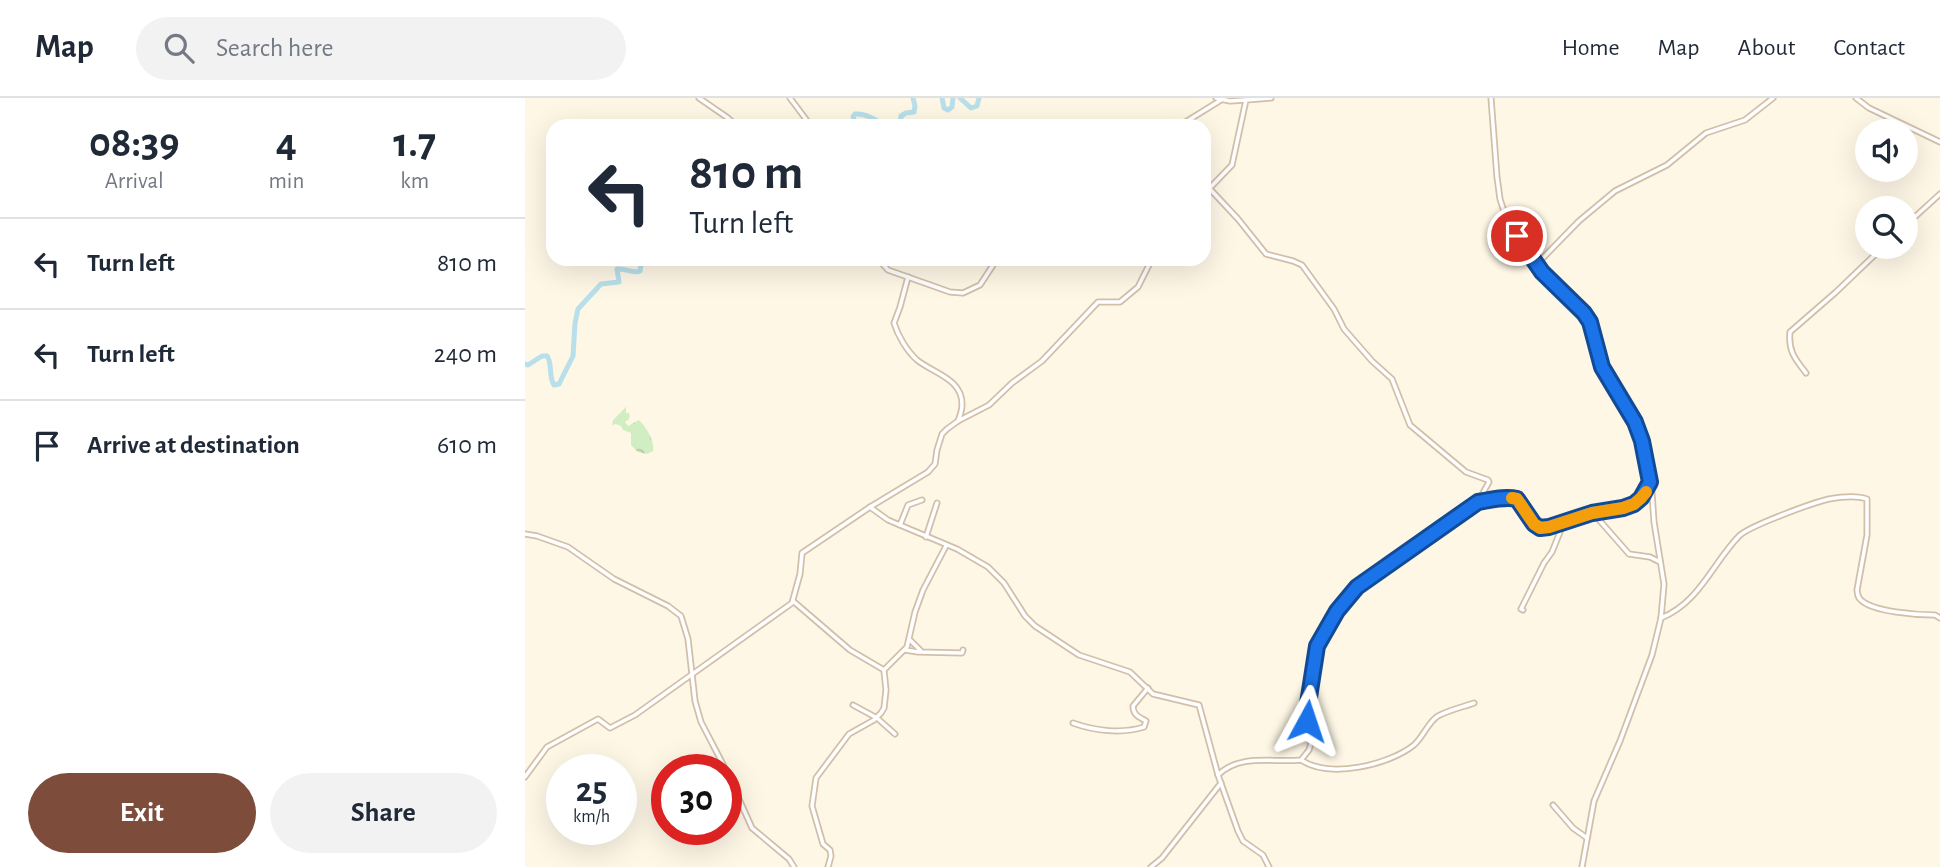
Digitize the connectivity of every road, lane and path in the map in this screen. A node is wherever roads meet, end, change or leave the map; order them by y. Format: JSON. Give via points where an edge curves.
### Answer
{"nodes":[{"id":1,"x":699,"y":98,"type":"edge"},
{"id":2,"x":790,"y":98,"type":"edge"},
{"id":3,"x":1271,"y":98,"type":"edge"},
{"id":4,"x":1491,"y":98,"type":"edge"},
{"id":5,"x":1773,"y":98,"type":"edge"},
{"id":6,"x":1856,"y":98,"type":"edge"},
{"id":7,"x":1218,"y":99,"type":"edge"},
{"id":8,"x":1247,"y":100,"type":"junction"},
{"id":9,"x":730,"y":119,"type":"edge"},
{"id":10,"x":806,"y":119,"type":"edge"},
{"id":11,"x":1189,"y":119,"type":"edge"},
{"id":12,"x":1940,"y":142,"type":"edge"},
{"id":13,"x":1211,"y":188,"type":"edge"},
{"id":14,"x":1211,"y":190,"type":"edge"},
{"id":15,"x":1940,"y":194,"type":"edge"},
{"id":16,"x":1918,"y":214,"type":"edge"},
{"id":17,"x":1871,"y":259,"type":"edge"},
{"id":18,"x":1537,"y":264,"type":"junction"},
{"id":19,"x":884,"y":266,"type":"edge"},
{"id":20,"x":992,"y":266,"type":"edge"},
{"id":21,"x":1148,"y":266,"type":"edge"},
{"id":22,"x":908,"y":277,"type":"junction"},
{"id":23,"x":1807,"y":373,"type":"dead end"},
{"id":24,"x":958,"y":421,"type":"junction"},
{"id":25,"x":1650,"y":482,"type":"junction"},
{"id":26,"x":922,"y":500,"type":"dead end"},
{"id":27,"x":1478,"y":502,"type":"junction"},
{"id":28,"x":916,"y":503,"type":"junction"},
{"id":29,"x":937,"y":503,"type":"dead end"},
{"id":30,"x":870,"y":507,"type":"junction"},
{"id":31,"x":915,"y":510,"type":"dead end"},
{"id":32,"x":1593,"y":513,"type":"junction"},
{"id":33,"x":1560,"y":523,"type":"junction"},
{"id":34,"x":900,"y":525,"type":"junction"},
{"id":35,"x":525,"y":534,"type":"edge"},
{"id":36,"x":926,"y":537,"type":"junction"},
{"id":37,"x":946,"y":546,"type":"junction"},
{"id":38,"x":1660,"y":562,"type":"junction"},
{"id":39,"x":793,"y":601,"type":"junction"},
{"id":40,"x":1523,"y":610,"type":"dead end"},
{"id":41,"x":1661,"y":618,"type":"junction"},
{"id":42,"x":1940,"y":618,"type":"edge"},
{"id":43,"x":910,"y":640,"type":"junction"},
{"id":44,"x":905,"y":650,"type":"junction"},
{"id":45,"x":963,"y":650,"type":"dead end"},
{"id":46,"x":923,"y":652,"type":"junction"},
{"id":47,"x":884,"y":670,"type":"junction"},
{"id":48,"x":692,"y":675,"type":"junction"},
{"id":49,"x":1148,"y":688,"type":"junction"},
{"id":50,"x":1474,"y":703,"type":"dead end"},
{"id":51,"x":853,"y":705,"type":"dead end"},
{"id":52,"x":877,"y":718,"type":"junction"},
{"id":53,"x":1073,"y":723,"type":"dead end"},
{"id":54,"x":895,"y":734,"type":"dead end"},
{"id":55,"x":718,"y":754,"type":"edge"},
{"id":56,"x":1301,"y":760,"type":"junction"},
{"id":57,"x":1218,"y":775,"type":"junction"},
{"id":58,"x":525,"y":777,"type":"edge"},
{"id":59,"x":1221,"y":783,"type":"junction"},
{"id":60,"x":742,"y":806,"type":"edge"},
{"id":61,"x":1553,"y":806,"type":"dead end"},
{"id":62,"x":1587,"y":838,"type":"junction"},
{"id":63,"x":794,"y":867,"type":"edge"},
{"id":64,"x":828,"y":867,"type":"edge"},
{"id":65,"x":1151,"y":867,"type":"edge"},
{"id":66,"x":1269,"y":867,"type":"edge"},
{"id":67,"x":1582,"y":867,"type":"edge"}],
"edges":[{"from":1,"to":9,"type":"street"},
{"from":2,"to":10,"type":"street"},
{"from":3,"to":8,"type":"street"},
{"from":4,"to":18,"type":"street","via":[[1500,199],[1507,220]]},
{"from":5,"to":18,"type":"street","via":[[1745,120],[1706,133],[1667,164],[1615,191]]},
{"from":6,"to":12,"type":"street"},
{"from":7,"to":8,"type":"street"},
{"from":7,"to":11,"type":"street"},
{"from":8,"to":13,"type":"street","via":[[1232,164]]},
{"from":14,"to":27,"type":"street","via":[[1266,254],[1302,265],[1344,329],[1392,379],[1410,425],[1466,472],[1489,481]]},
{"from":15,"to":16,"type":"street"},
{"from":17,"to":23,"type":"street","via":[[1790,332],[1792,353]]},
{"from":18,"to":25,"type":"street","via":[[1590,322],[1602,367],[1635,422]]},
{"from":19,"to":22,"type":"street"},
{"from":20,"to":22,"type":"street","via":[[980,285],[963,293]]},
{"from":21,"to":24,"type":"street","via":[[1138,287],[1120,302],[1098,302],[1042,361],[989,405]]},
{"from":22,"to":24,"type":"street","via":[[894,323],[898,335],[917,360],[960,391],[963,404]]},
{"from":24,"to":30,"type":"street","via":[[942,434],[935,464],[928,472]]},
{"from":25,"to":32,"type":"street","via":[[1634,504]]},
{"from":25,"to":38,"type":"street"},
{"from":26,"to":28,"type":"street"},
{"from":27,"to":33,"type":"street","via":[[1517,499],[1540,528]]},
{"from":27,"to":56,"type":"street","via":[[1357,587],[1337,611],[1317,646],[1307,710],[1311,743]]},
{"from":28,"to":31,"type":"street"},
{"from":28,"to":34,"type":"street","via":[[908,505]]},
{"from":29,"to":36,"type":"street"},
{"from":30,"to":34,"type":"street"},
{"from":30,"to":39,"type":"street","via":[[801,553]]},
{"from":32,"to":33,"type":"street"},
{"from":32,"to":38,"type":"street","via":[[1629,554]]},
{"from":33,"to":40,"type":"street","via":[[1552,552]]},
{"from":34,"to":36,"type":"street"},
{"from":35,"to":48,"type":"street","via":[[569,547],[614,579],[681,616]]},
{"from":36,"to":37,"type":"street"},
{"from":37,"to":43,"type":"street","via":[[923,590]]},
{"from":37,"to":49,"type":"street","via":[[988,567],[1043,632],[1079,655],[1130,671]]},
{"from":38,"to":41,"type":"street","via":[[1664,584]]},
{"from":39,"to":47,"type":"street","via":[[850,650]]},
{"from":39,"to":48,"type":"street"},
{"from":41,"to":42,"type":"street","via":[[1684,605],[1741,534],[1830,499],[1859,497],[1867,499],[1867,535],[1858,596],[1878,608]]},
{"from":41,"to":62,"type":"street","via":[[1642,685],[1594,801]]},
{"from":43,"to":44,"type":"street"},
{"from":43,"to":46,"type":"street"},
{"from":44,"to":46,"type":"street"},
{"from":44,"to":47,"type":"street"},
{"from":45,"to":46,"type":"street"},
{"from":47,"to":52,"type":"street","via":[[886,700]]},
{"from":48,"to":55,"type":"street","via":[[701,722]]},
{"from":48,"to":58,"type":"street","via":[[635,715],[610,727],[599,719],[547,747]]},
{"from":49,"to":53,"type":"street","via":[[1133,706],[1137,716],[1146,721],[1144,727],[1104,730]]},
{"from":49,"to":57,"type":"street","via":[[1153,694],[1199,705]]},
{"from":50,"to":56,"type":"street","via":[[1437,716],[1417,742],[1385,759],[1334,770]]},
{"from":51,"to":52,"type":"street"},
{"from":52,"to":54,"type":"street"},
{"from":52,"to":64,"type":"street","via":[[849,734],[816,778],[812,806],[823,844],[830,850]]},
{"from":56,"to":57,"type":"street","via":[[1247,761]]},
{"from":57,"to":59,"type":"street"},
{"from":59,"to":65,"type":"street"},
{"from":59,"to":66,"type":"street","via":[[1238,831]]},
{"from":60,"to":63,"type":"street","via":[[752,828]]},
{"from":61,"to":62,"type":"street"},
{"from":62,"to":67,"type":"street"}]}
